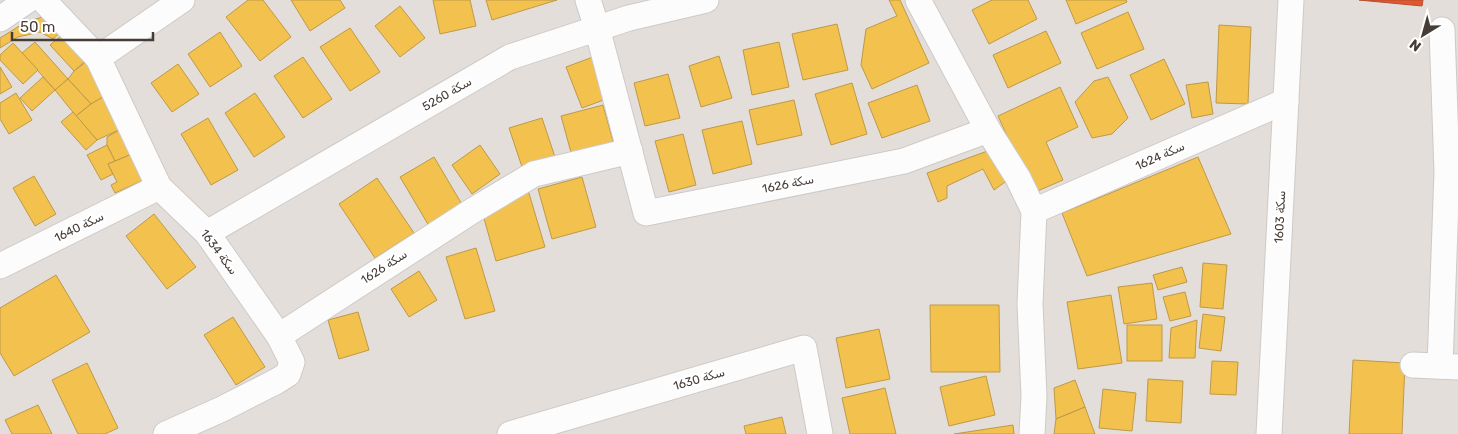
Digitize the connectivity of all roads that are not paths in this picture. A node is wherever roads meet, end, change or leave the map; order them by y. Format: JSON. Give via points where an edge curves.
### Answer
{"nodes":[{"id":1,"x":28,"y":0,"type":"edge"},
{"id":2,"x":43,"y":0,"type":"edge"},
{"id":3,"x":182,"y":0,"type":"edge"},
{"id":4,"x":588,"y":0,"type":"edge"},
{"id":5,"x":706,"y":0,"type":"edge"},
{"id":6,"x":918,"y":0,"type":"edge"},
{"id":7,"x":1291,"y":0,"type":"edge"},
{"id":8,"x":0,"y":19,"type":"edge"},
{"id":9,"x":598,"y":28,"type":"junction"},
{"id":10,"x":1442,"y":30,"type":"dead end"},
{"id":11,"x":98,"y":58,"type":"junction"},
{"id":12,"x":1286,"y":101,"type":"junction"},
{"id":13,"x":988,"y":130,"type":"junction"},
{"id":14,"x":630,"y":151,"type":"junction"},
{"id":15,"x":1453,"y":172,"type":"edge"},
{"id":16,"x":159,"y":187,"type":"junction"},
{"id":17,"x":1034,"y":211,"type":"junction"},
{"id":18,"x":207,"y":234,"type":"junction"},
{"id":19,"x":0,"y":266,"type":"edge"},
{"id":20,"x":279,"y":336,"type":"junction"},
{"id":21,"x":1413,"y":365,"type":"dead end"},
{"id":22,"x":1449,"y":366,"type":"edge"},
{"id":23,"x":166,"y":434,"type":"edge"},
{"id":24,"x":510,"y":434,"type":"edge"},
{"id":25,"x":820,"y":434,"type":"edge"},
{"id":26,"x":1032,"y":434,"type":"edge"},
{"id":27,"x":1269,"y":434,"type":"edge"}],
"edges":[{"from":1,"to":8,"type":"street"},
{"from":2,"to":11,"type":"street","name":"سكة 1634"},
{"from":3,"to":11,"type":"street"},
{"from":4,"to":9,"type":"street","name":"سكة 1626"},
{"from":5,"to":9,"type":"street","name":"سكة 5260"},
{"from":6,"to":13,"type":"street"},
{"from":7,"to":12,"type":"street","name":"سكة 1603"},
{"from":9,"to":14,"type":"street","name":"سكة 1626"},
{"from":9,"to":18,"type":"street","name":"سكة 5260","via":[[510,57]]},
{"from":10,"to":15,"type":"street"},
{"from":11,"to":16,"type":"street","name":"سكة 1634"},
{"from":12,"to":17,"type":"street","name":"سكة 1624"},
{"from":12,"to":27,"type":"street","name":"سكة 1603"},
{"from":13,"to":14,"type":"street","name":"سكة 1626","via":[[904,161],[646,213]]},
{"from":13,"to":17,"type":"street"},
{"from":14,"to":20,"type":"street","name":"سكة 1626","via":[[534,174]]},
{"from":15,"to":22,"type":"street"},
{"from":16,"to":18,"type":"street","name":"سكة 1634"},
{"from":16,"to":19,"type":"street","name":"سكة 1640"},
{"from":17,"to":26,"type":"street","via":[[1030,304],[1034,396]]},
{"from":18,"to":20,"type":"street","name":"سكة 1634"},
{"from":20,"to":23,"type":"street","name":"سكة 1634","via":[[292,362],[288,374],[230,406]]},
{"from":21,"to":22,"type":"street"},
{"from":24,"to":25,"type":"street","name":"سكة 1630","via":[[804,348]]}]}
